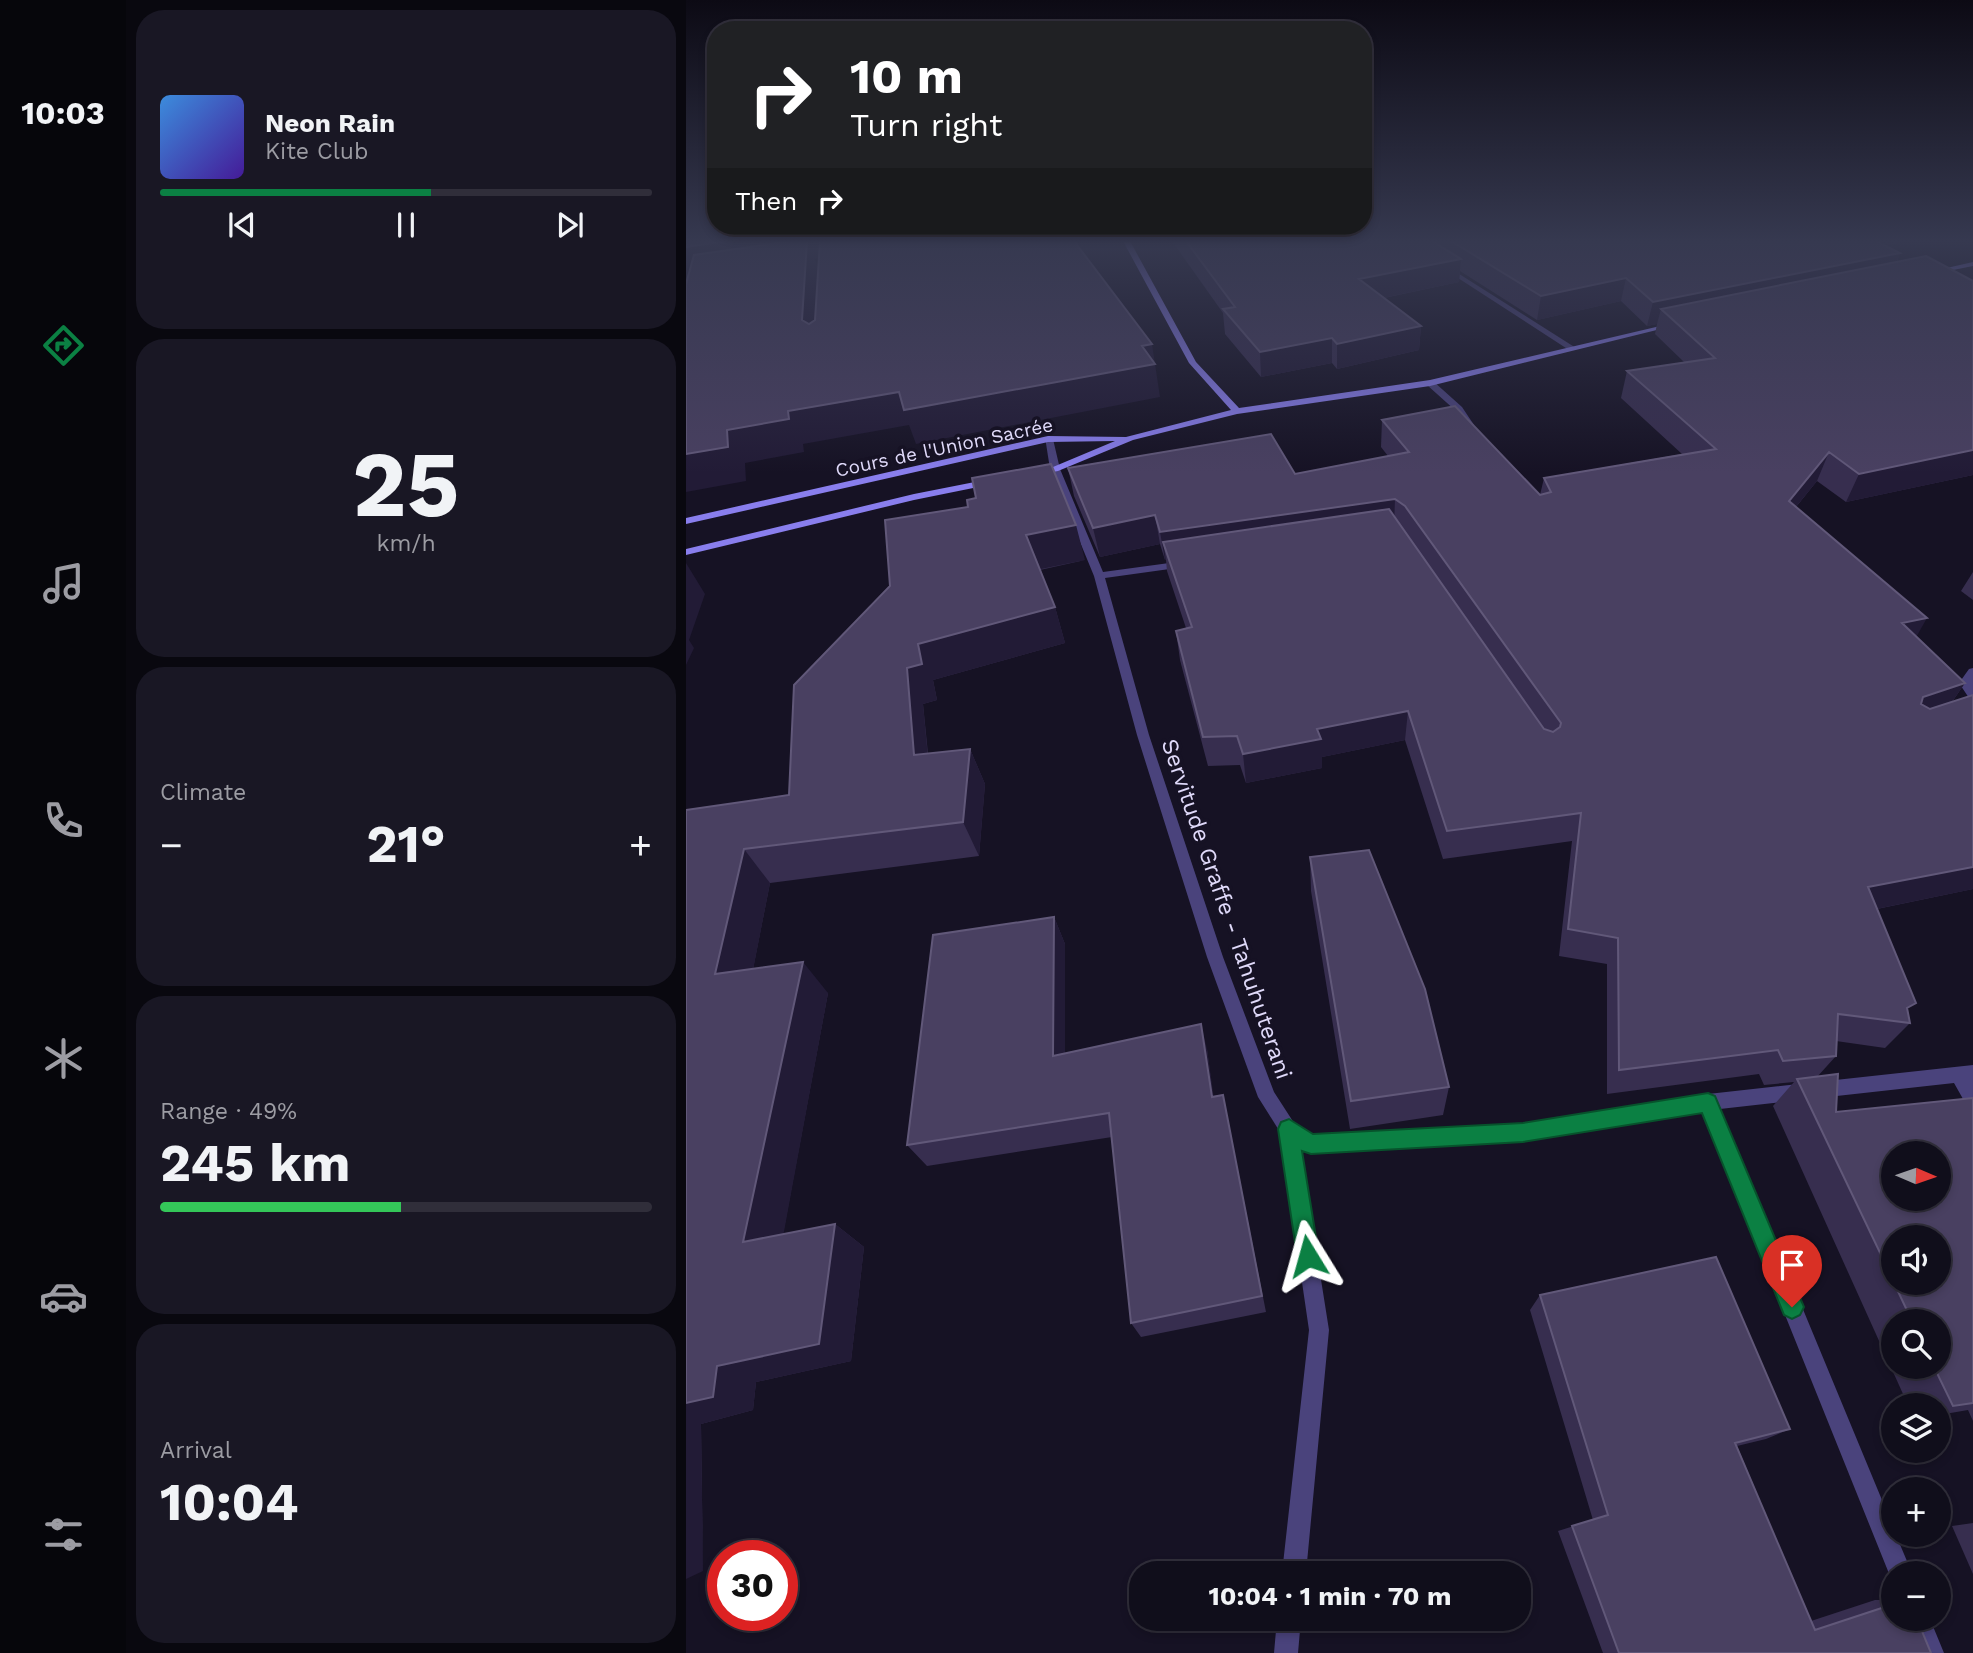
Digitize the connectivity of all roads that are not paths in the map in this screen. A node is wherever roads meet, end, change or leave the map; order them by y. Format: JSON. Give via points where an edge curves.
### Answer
{"nodes":[{"id":1,"x":1168,"y":318,"type":"edge"},
{"id":2,"x":1525,"y":318,"type":"edge"},
{"id":3,"x":1689,"y":321,"type":"edge"},
{"id":4,"x":1572,"y":348,"type":"junction"},
{"id":5,"x":1430,"y":383,"type":"junction"},
{"id":6,"x":1237,"y":411,"type":"junction"},
{"id":7,"x":1475,"y":431,"type":"edge"},
{"id":8,"x":1130,"y":438,"type":"junction"},
{"id":9,"x":1048,"y":439,"type":"junction"},
{"id":10,"x":1055,"y":469,"type":"junction"},
{"id":11,"x":1029,"y":474,"type":"edge"},
{"id":12,"x":1003,"y":480,"type":"edge"},
{"id":13,"x":686,"y":521,"type":"edge"},
{"id":14,"x":686,"y":552,"type":"edge"},
{"id":15,"x":1199,"y":562,"type":"edge"},
{"id":16,"x":1099,"y":576,"type":"junction"},
{"id":17,"x":1973,"y":672,"type":"edge"},
{"id":18,"x":1973,"y":695,"type":"edge"},
{"id":19,"x":1966,"y":1074,"type":"edge"},
{"id":20,"x":1973,"y":1100,"type":"edge"},
{"id":21,"x":1708,"y":1102,"type":"junction"},
{"id":22,"x":1289,"y":1129,"type":"junction"},
{"id":23,"x":1295,"y":1561,"type":"edge"},
{"id":24,"x":1895,"y":1561,"type":"edge"},
{"id":25,"x":1288,"y":1631,"type":"edge"},
{"id":26,"x":1923,"y":1631,"type":"edge"},
{"id":27,"x":1286,"y":1653,"type":"edge"},
{"id":28,"x":1932,"y":1653,"type":"edge"}],
"edges":[{"from":1,"to":6,"type":"main road","via":[[1193,363]]},
{"from":2,"to":4,"type":"street"},
{"from":3,"to":4,"type":"main road"},
{"from":4,"to":5,"type":"main road"},
{"from":5,"to":6,"type":"main road"},
{"from":5,"to":7,"type":"street"},
{"from":6,"to":8,"type":"main road"},
{"from":8,"to":9,"type":"main road","name":"Cours de l'Union Sacrée"},
{"from":8,"to":10,"type":"main road","name":"Cours de l'Union Sacrée"},
{"from":9,"to":10,"type":"street","name":"Servitude Graffe - Tahuhuterani"},
{"from":9,"to":13,"type":"main road","name":"Cours de l'Union Sacrée"},
{"from":10,"to":11,"type":"main road","name":"Cours de l'Union Sacrée"},
{"from":10,"to":16,"type":"street","name":"Servitude Graffe - Tahuhuterani"},
{"from":12,"to":14,"type":"main road","name":"Cours de l'Union Sacrée"},
{"from":15,"to":16,"type":"street"},
{"from":16,"to":22,"type":"street","name":"Servitude Graffe - Tahuhuterani","via":[[1143,735],[1215,957],[1267,1097]]},
{"from":17,"to":18,"type":"street","via":[[1965,683]]},
{"from":19,"to":20,"type":"street"},
{"from":19,"to":21,"type":"street","name":"Servitude Graffe - Tahuhuterani"},
{"from":21,"to":22,"type":"street","name":"Servitude Graffe - Tahuhuterani","via":[[1523,1132],[1311,1144]]},
{"from":21,"to":24,"type":"street"},
{"from":22,"to":23,"type":"street","via":[[1319,1330]]},
{"from":25,"to":27,"type":"street"},
{"from":26,"to":28,"type":"street"}]}
